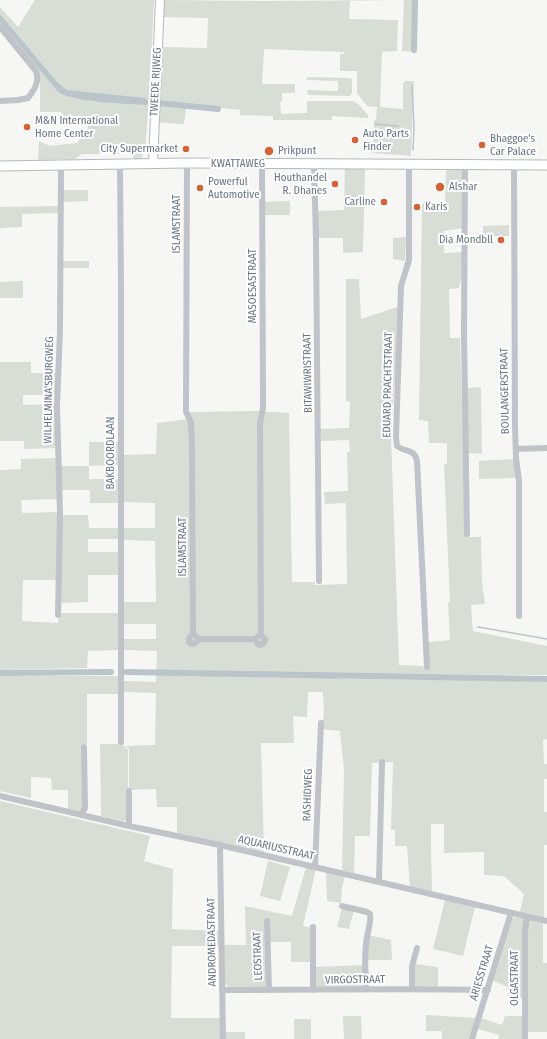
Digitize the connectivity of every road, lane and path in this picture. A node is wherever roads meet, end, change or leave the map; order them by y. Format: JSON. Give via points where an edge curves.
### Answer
{"nodes":[{"id":1,"x":160,"y":0,"type":"edge"},
{"id":2,"x":0,"y":27,"type":"edge"},
{"id":3,"x":0,"y":101,"type":"edge"},
{"id":4,"x":187,"y":163,"type":"junction"},
{"id":5,"x":120,"y":164,"type":"junction"},
{"id":6,"x":153,"y":164,"type":"junction"},
{"id":7,"x":262,"y":164,"type":"junction"},
{"id":8,"x":465,"y":164,"type":"junction"},
{"id":9,"x":314,"y":165,"type":"junction"},
{"id":10,"x":409,"y":165,"type":"junction"},
{"id":11,"x":514,"y":165,"type":"junction"},
{"id":12,"x":547,"y":165,"type":"edge"},
{"id":13,"x":0,"y":166,"type":"edge"},
{"id":14,"x":61,"y":166,"type":"junction"},
{"id":15,"x":263,"y":408,"type":"joint"},
{"id":16,"x":547,"y":448,"type":"edge"},
{"id":17,"x":516,"y":449,"type":"junction"},
{"id":18,"x":467,"y":534,"type":"dead end"},
{"id":19,"x":319,"y":581,"type":"dead end"},
{"id":20,"x":58,"y":615,"type":"dead end"},
{"id":21,"x":519,"y":616,"type":"dead end"},
{"id":22,"x":428,"y":667,"type":"dead end"},
{"id":23,"x":320,"y":723,"type":"dead end"},
{"id":24,"x":121,"y":742,"type":"dead end"},
{"id":25,"x":84,"y":747,"type":"dead end"},
{"id":26,"x":382,"y":762,"type":"dead end"},
{"id":27,"x":129,"y":791,"type":"dead end"},
{"id":28,"x":0,"y":796,"type":"edge"},
{"id":29,"x":81,"y":815,"type":"junction"},
{"id":30,"x":129,"y":826,"type":"junction"},
{"id":31,"x":220,"y":845,"type":"junction"},
{"id":32,"x":315,"y":867,"type":"junction"},
{"id":33,"x":379,"y":882,"type":"junction"},
{"id":34,"x":342,"y":906,"type":"dead end"},
{"id":35,"x":511,"y":913,"type":"junction"},
{"id":36,"x":527,"y":917,"type":"junction"},
{"id":37,"x":267,"y":921,"type":"dead end"},
{"id":38,"x":547,"y":921,"type":"edge"},
{"id":39,"x":313,"y":927,"type":"dead end"},
{"id":40,"x":416,"y":948,"type":"dead end"},
{"id":41,"x":412,"y":988,"type":"junction"},
{"id":42,"x":222,"y":990,"type":"junction"},
{"id":43,"x":269,"y":990,"type":"junction"},
{"id":44,"x":313,"y":990,"type":"junction"},
{"id":45,"x":366,"y":990,"type":"junction"},
{"id":46,"x":488,"y":990,"type":"junction"},
{"id":47,"x":223,"y":1039,"type":"edge"},
{"id":48,"x":472,"y":1039,"type":"edge"},
{"id":49,"x":525,"y":1039,"type":"edge"}],
"edges":[{"from":1,"to":6,"type":"street","name":"TWEEDE RIJWEG"},
{"from":2,"to":3,"type":"street","via":[[36,71],[38,77],[38,82],[28,98]]},
{"from":4,"to":6,"type":"main road","name":"KWATTAWEG"},
{"from":4,"to":7,"type":"main road","name":"KWATTAWEG"},
{"from":4,"to":15,"type":"street","name":"ISLAMSTRAAT","via":[[186,412],[191,422],[192,447],[193,634],[199,638],[255,639],[260,635],[260,424]]},
{"from":5,"to":6,"type":"main road","name":"KWATTAWEG"},
{"from":5,"to":14,"type":"main road","name":"KWATTAWEG"},
{"from":5,"to":24,"type":"street","name":"BAKBOORDLAAN"},
{"from":7,"to":9,"type":"main road","name":"KWATTAWEG"},
{"from":7,"to":15,"type":"street","name":"MASOESASTRAAT"},
{"from":8,"to":10,"type":"main road","name":"KWATTAWEG"},
{"from":8,"to":11,"type":"main road","name":"KWATTAWEG"},
{"from":8,"to":18,"type":"street"},
{"from":9,"to":10,"type":"main road","name":"KWATTAWEG"},
{"from":9,"to":19,"type":"street","name":"BITAWIWRISTRAAT"},
{"from":10,"to":22,"type":"street","name":"EDUARD PRACHTSTRAAT","via":[[409,260],[401,286],[396,437],[397,446],[412,452],[417,460]]},
{"from":11,"to":12,"type":"main road","name":"KWATTAWEG"},
{"from":11,"to":17,"type":"street","name":"BOULANGERSTRAAT"},
{"from":13,"to":14,"type":"main road","name":"KWATTAWEG"},
{"from":14,"to":20,"type":"street","name":"WILHELMINA'SBURGWEG","via":[[57,406],[60,513]]},
{"from":16,"to":17,"type":"street"},
{"from":17,"to":21,"type":"street","name":"BOULANGERSTRAAT","via":[[519,481]]},
{"from":23,"to":32,"type":"street","name":"RASHIDWEG"},
{"from":25,"to":29,"type":"street","via":[[85,808]]},
{"from":26,"to":33,"type":"street"},
{"from":27,"to":30,"type":"street"},
{"from":28,"to":29,"type":"street","name":"AQUARIUSSTRAAT"},
{"from":29,"to":30,"type":"street","name":"AQUARIUSSTRAAT"},
{"from":30,"to":31,"type":"street","name":"AQUARIUSSTRAAT"},
{"from":31,"to":32,"type":"street","name":"AQUARIUSSTRAAT"},
{"from":31,"to":42,"type":"street","name":"ANDROMEDASTRAAT"},
{"from":32,"to":33,"type":"street","name":"AQUARIUSSTRAAT"},
{"from":33,"to":35,"type":"street","name":"AQUARIUSSTRAAT"},
{"from":34,"to":45,"type":"street","via":[[370,914],[365,947]]},
{"from":35,"to":36,"type":"street","name":"AQUARIUSSTRAAT"},
{"from":35,"to":46,"type":"street","name":"ARIESSTRAAT"},
{"from":36,"to":38,"type":"street","name":"AQUARIUSSTRAAT"},
{"from":36,"to":49,"type":"street","name":"OLGASTRAAT"},
{"from":37,"to":43,"type":"street","name":"LEOSTRAAT"},
{"from":39,"to":44,"type":"street"},
{"from":40,"to":41,"type":"street","via":[[412,966]]},
{"from":41,"to":45,"type":"street","name":"VIRGOSTRAAT"},
{"from":41,"to":46,"type":"street","name":"VIRGOSTRAAT"},
{"from":42,"to":43,"type":"street","name":"VIRGOSTRAAT"},
{"from":42,"to":47,"type":"street","name":"ANDROMEDASTRAAT"},
{"from":43,"to":44,"type":"street","name":"VIRGOSTRAAT"},
{"from":44,"to":45,"type":"street","name":"VIRGOSTRAAT"},
{"from":46,"to":48,"type":"street","name":"ARIESSTRAAT"}]}
